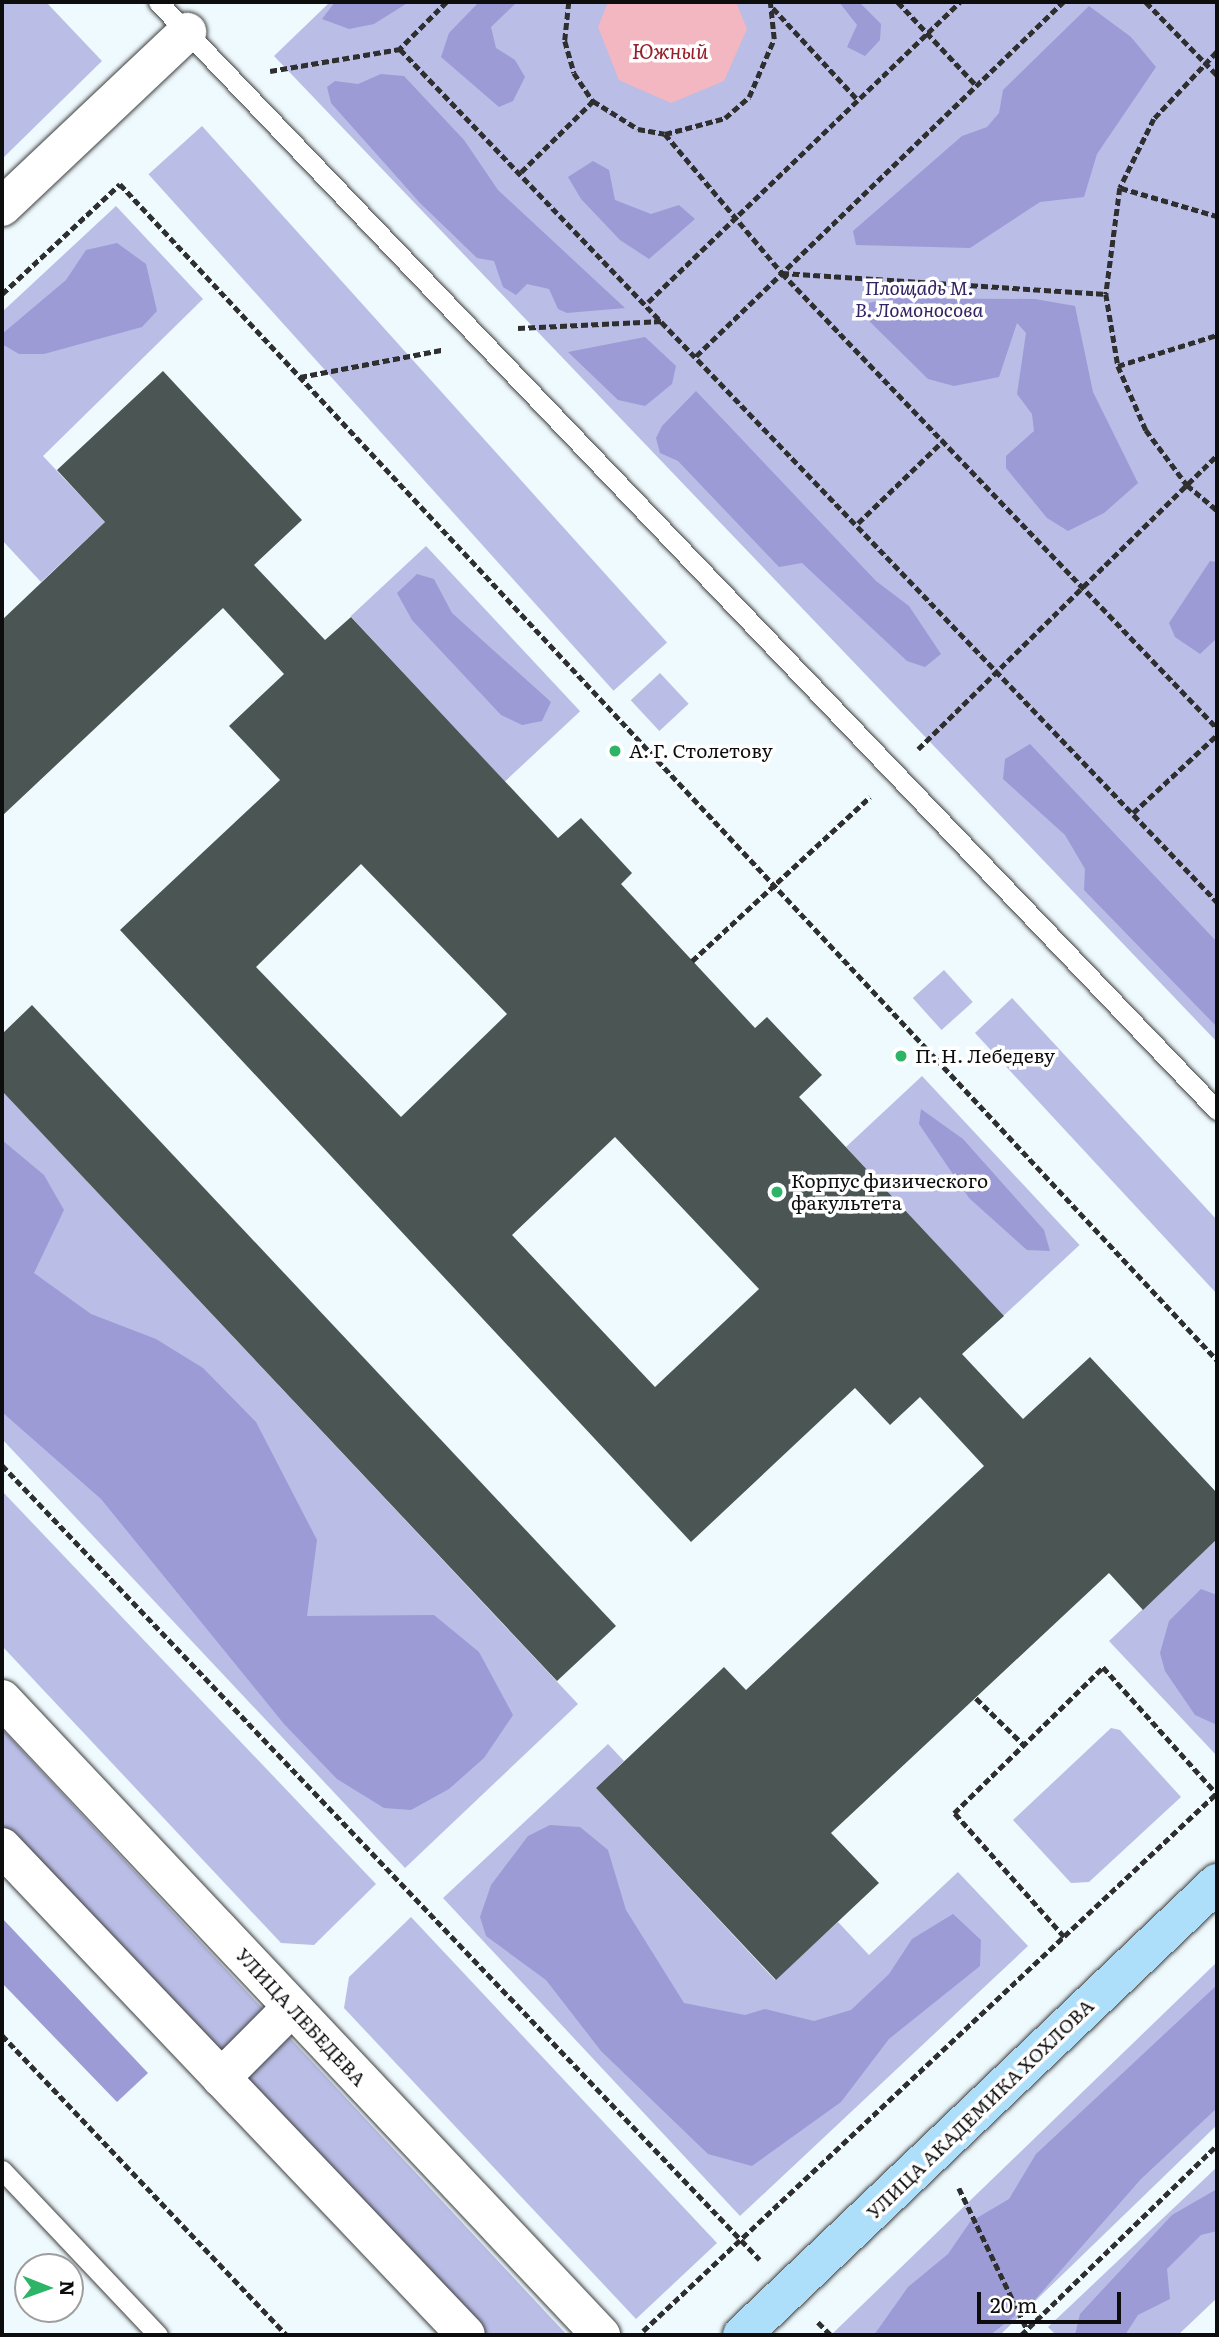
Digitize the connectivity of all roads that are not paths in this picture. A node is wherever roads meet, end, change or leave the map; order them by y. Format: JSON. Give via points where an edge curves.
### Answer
{"nodes":[{"id":1,"x":158,"y":2,"type":"edge"},
{"id":2,"x":187,"y":32,"type":"junction"},
{"id":3,"x":2,"y":207,"type":"edge"},
{"id":4,"x":1217,"y":1110,"type":"edge"},
{"id":5,"x":2,"y":1699,"type":"edge"},
{"id":6,"x":2,"y":1847,"type":"edge"},
{"id":7,"x":1217,"y":1883,"type":"edge"},
{"id":8,"x":292,"y":2007,"type":"junction"},
{"id":9,"x":221,"y":2078,"type":"junction"},
{"id":10,"x":2,"y":2169,"type":"edge"},
{"id":11,"x":158,"y":2335,"type":"edge"},
{"id":12,"x":466,"y":2335,"type":"edge"},
{"id":13,"x":601,"y":2335,"type":"edge"},
{"id":14,"x":743,"y":2335,"type":"edge"}],
"edges":[{"from":1,"to":2,"type":"lane"},
{"from":2,"to":3,"type":"street"},
{"from":2,"to":4,"type":"lane"},
{"from":5,"to":8,"type":"street","name":"УЛИЦА ЛЕБЕДЕВА"},
{"from":6,"to":9,"type":"street"},
{"from":7,"to":14,"type":"street","name":"УЛИЦА АКАДЕМИКА ХОХЛОВА"},
{"from":8,"to":9,"type":"street"},
{"from":8,"to":13,"type":"street","name":"УЛИЦА ЛЕБЕДЕВА"},
{"from":9,"to":12,"type":"street"},
{"from":10,"to":11,"type":"lane"}]}
